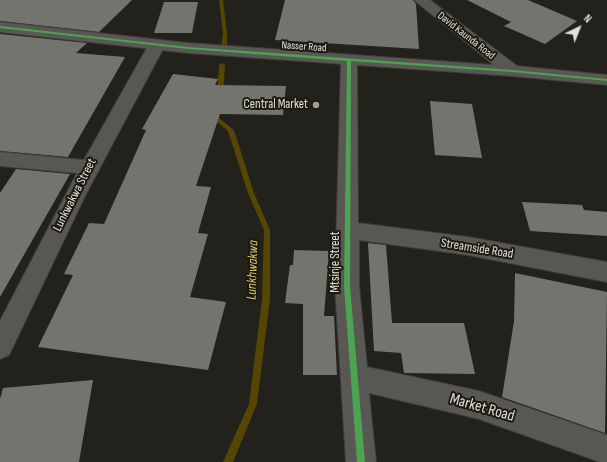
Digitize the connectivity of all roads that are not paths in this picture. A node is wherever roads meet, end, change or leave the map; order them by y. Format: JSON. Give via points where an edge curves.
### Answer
{"nodes":[{"id":1,"x":421,"y":0,"type":"edge"},
{"id":2,"x":0,"y":27,"type":"edge"},
{"id":3,"x":158,"y":46,"type":"junction"},
{"id":4,"x":349,"y":60,"type":"junction"},
{"id":5,"x":512,"y":71,"type":"junction"},
{"id":6,"x":607,"y":80,"type":"edge"},
{"id":7,"x":0,"y":160,"type":"edge"},
{"id":8,"x":88,"y":167,"type":"junction"},
{"id":9,"x":347,"y":230,"type":"junction"},
{"id":10,"x":607,"y":272,"type":"edge"},
{"id":11,"x":0,"y":347,"type":"edge"},
{"id":12,"x":354,"y":377,"type":"junction"},
{"id":13,"x":607,"y":450,"type":"edge"},
{"id":14,"x":361,"y":462,"type":"edge"}],
"edges":[{"from":1,"to":5,"type":"street","name":"David Kaunda Road"},
{"from":2,"to":3,"type":"street","name":"Nasser Road"},
{"from":3,"to":4,"type":"street","name":"Nasser Road"},
{"from":3,"to":8,"type":"street","name":"Lunkwakwa Street","via":[[144,66]]},
{"from":4,"to":5,"type":"street","name":"Nasser Road"},
{"from":4,"to":9,"type":"street","name":"Mtsinje Street"},
{"from":5,"to":6,"type":"street","name":"Nasser Road"},
{"from":7,"to":8,"type":"street"},
{"from":8,"to":11,"type":"street","name":"Lunkwakwa Street"},
{"from":9,"to":10,"type":"street","name":"Streamside Road","via":[[468,246]]},
{"from":9,"to":12,"type":"street","name":"Mtsinje Street","via":[[347,286]]},
{"from":12,"to":13,"type":"street","name":"Market Road","via":[[479,405]]},
{"from":12,"to":14,"type":"street","name":"Mtsinje Street"}]}
